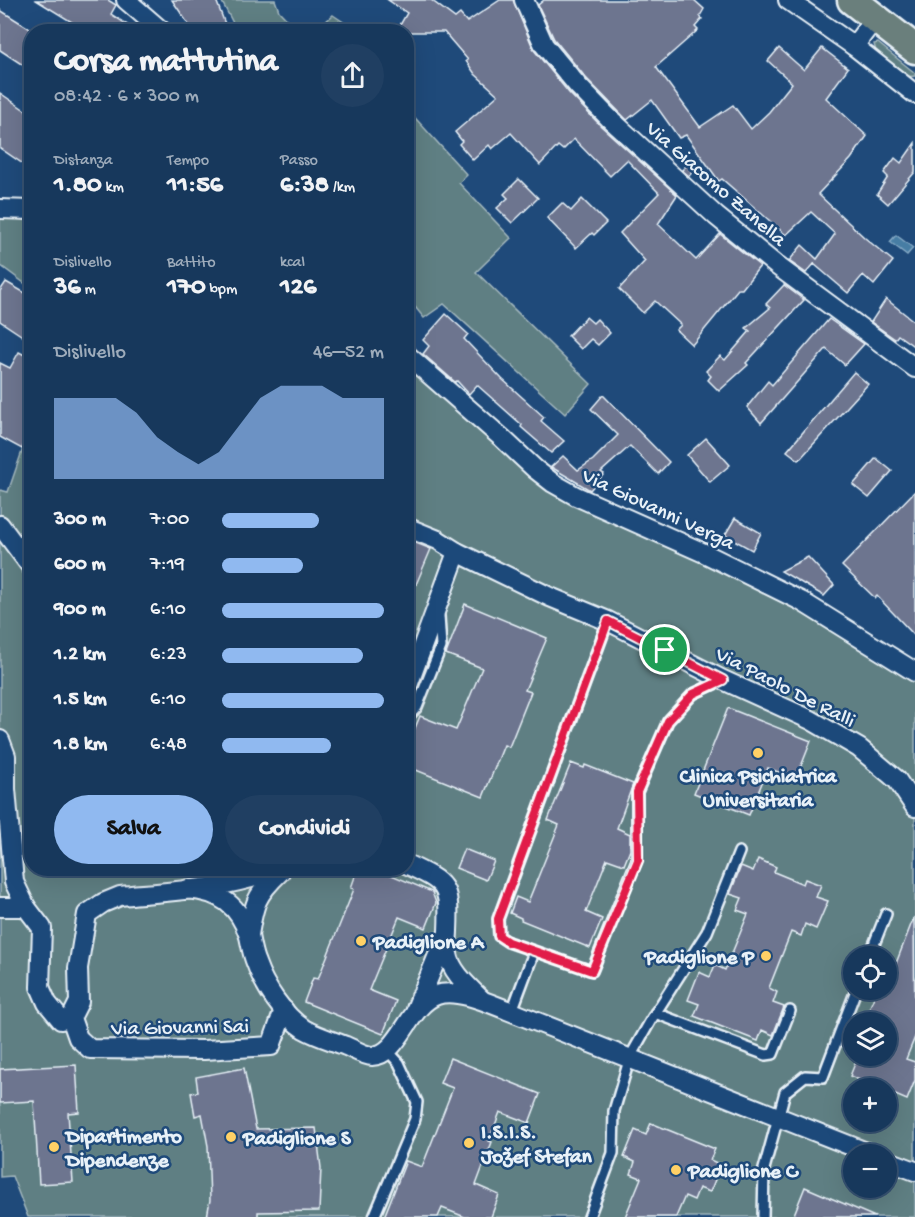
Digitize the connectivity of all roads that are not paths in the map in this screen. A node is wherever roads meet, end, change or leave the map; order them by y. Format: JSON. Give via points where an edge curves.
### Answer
{"nodes":[{"id":1,"x":126,"y":0,"type":"edge"},
{"id":2,"x":524,"y":0,"type":"edge"},
{"id":3,"x":788,"y":0,"type":"edge"},
{"id":4,"x":852,"y":0,"type":"edge"},
{"id":5,"x":876,"y":17,"type":"junction"},
{"id":6,"x":154,"y":24,"type":"edge"},
{"id":7,"x":854,"y":46,"type":"junction"},
{"id":8,"x":915,"y":49,"type":"edge"},
{"id":9,"x":915,"y":94,"type":"edge"},
{"id":10,"x":0,"y":209,"type":"edge"},
{"id":11,"x":24,"y":210,"type":"edge"},
{"id":12,"x":414,"y":361,"type":"edge"},
{"id":13,"x":915,"y":368,"type":"edge"},
{"id":14,"x":0,"y":525,"type":"edge"},
{"id":15,"x":414,"y":530,"type":"edge"},
{"id":16,"x":457,"y":552,"type":"junction"},
{"id":17,"x":24,"y":557,"type":"edge"},
{"id":18,"x":438,"y":604,"type":"junction"},
{"id":19,"x":608,"y":621,"type":"junction"},
{"id":20,"x":414,"y":669,"type":"edge"},
{"id":21,"x":915,"y":672,"type":"edge"},
{"id":22,"x":723,"y":680,"type":"junction"},
{"id":23,"x":414,"y":710,"type":"edge"},
{"id":24,"x":0,"y":740,"type":"edge"},
{"id":25,"x":915,"y":807,"type":"edge"},
{"id":26,"x":739,"y":852,"type":"dead end"},
{"id":27,"x":414,"y":868,"type":"edge"},
{"id":28,"x":262,"y":876,"type":"edge"},
{"id":29,"x":274,"y":876,"type":"edge"},
{"id":30,"x":188,"y":889,"type":"junction"},
{"id":31,"x":0,"y":907,"type":"edge"},
{"id":32,"x":26,"y":907,"type":"junction"},
{"id":33,"x":886,"y":914,"type":"dead end"},
{"id":34,"x":448,"y":929,"type":"junction"},
{"id":35,"x":249,"y":935,"type":"junction"},
{"id":36,"x":873,"y":946,"type":"edge"},
{"id":37,"x":534,"y":952,"type":"junction"},
{"id":38,"x":482,"y":1000,"type":"junction"},
{"id":39,"x":852,"y":1000,"type":"edge"},
{"id":40,"x":284,"y":1010,"type":"junction"},
{"id":41,"x":415,"y":1011,"type":"junction"},
{"id":42,"x":512,"y":1011,"type":"junction"},
{"id":43,"x":790,"y":1011,"type":"dead end"},
{"id":44,"x":656,"y":1012,"type":"junction"},
{"id":45,"x":71,"y":1018,"type":"junction"},
{"id":46,"x":388,"y":1051,"type":"junction"},
{"id":47,"x":630,"y":1058,"type":"junction"},
{"id":48,"x":778,"y":1117,"type":"junction"},
{"id":49,"x":846,"y":1144,"type":"edge"},
{"id":50,"x":897,"y":1164,"type":"edge"},
{"id":51,"x":915,"y":1171,"type":"edge"},
{"id":52,"x":374,"y":1217,"type":"edge"},
{"id":53,"x":589,"y":1217,"type":"edge"},
{"id":54,"x":763,"y":1217,"type":"edge"}],
"edges":[{"from":1,"to":6,"type":"street"},
{"from":2,"to":13,"type":"street","name":"Via Giacomo Zanella","via":[[544,45],[609,118],[725,223]]},
{"from":3,"to":7,"type":"street"},
{"from":4,"to":5,"type":"main road"},
{"from":5,"to":7,"type":"street"},
{"from":5,"to":8,"type":"main road"},
{"from":7,"to":9,"type":"street"},
{"from":10,"to":11,"type":"street"},
{"from":12,"to":21,"type":"street","name":"Via Giovanni Verga","via":[[553,483],[801,601]]},
{"from":14,"to":17,"type":"street"},
{"from":15,"to":16,"type":"street","name":"Via Paolo De Ralli"},
{"from":16,"to":18,"type":"street"},
{"from":16,"to":19,"type":"street","name":"Via Paolo De Ralli"},
{"from":18,"to":20,"type":"street"},
{"from":18,"to":23,"type":"lane","via":[[441,647]]},
{"from":19,"to":22,"type":"street","name":"Via Paolo De Ralli"},
{"from":19,"to":37,"type":"lane","via":[[498,919],[499,936]]},
{"from":22,"to":25,"type":"street","name":"Via Paolo De Ralli","via":[[811,720],[859,748],[897,780]]},
{"from":22,"to":37,"type":"lane","via":[[693,694],[668,721],[637,792],[638,860],[592,971]]},
{"from":24,"to":32,"type":"street","via":[[6,756],[14,882]]},
{"from":26,"to":44,"type":"lane","via":[[707,932]]},
{"from":27,"to":34,"type":"street","via":[[435,877],[447,889]]},
{"from":28,"to":30,"type":"street"},
{"from":29,"to":35,"type":"street","via":[[254,903]]},
{"from":30,"to":35,"type":"street","via":[[206,891],[235,908]]},
{"from":30,"to":45,"type":"street","via":[[120,896],[87,914],[78,968],[79,1002]]},
{"from":31,"to":32,"type":"street"},
{"from":32,"to":45,"type":"street","via":[[42,928],[40,987],[61,1020]]},
{"from":33,"to":36,"type":"lane"},
{"from":34,"to":38,"type":"street","via":[[448,955],[460,978]]},
{"from":34,"to":41,"type":"street"},
{"from":35,"to":40,"type":"street","via":[[256,963]]},
{"from":37,"to":42,"type":"lane"},
{"from":38,"to":41,"type":"street","via":[[458,994],[437,995]]},
{"from":38,"to":42,"type":"street"},
{"from":39,"to":48,"type":"lane","via":[[823,1077],[806,1076],[785,1092]]},
{"from":40,"to":45,"type":"street","name":"Via Giovanni Sai","via":[[271,1046],[204,1050],[90,1049],[78,1038]]},
{"from":40,"to":46,"type":"street","via":[[304,1029],[371,1056]]},
{"from":41,"to":46,"type":"street"},
{"from":42,"to":47,"type":"street"},
{"from":43,"to":44,"type":"lane","via":[[773,1054],[766,1055]]},
{"from":44,"to":47,"type":"lane"},
{"from":46,"to":52,"type":"lane","via":[[399,1063],[417,1102],[415,1119]]},
{"from":47,"to":48,"type":"street"},
{"from":47,"to":53,"type":"lane","via":[[614,1112],[613,1153]]},
{"from":48,"to":49,"type":"street"},
{"from":48,"to":54,"type":"lane","via":[[764,1169]]},
{"from":50,"to":51,"type":"street"}]}
